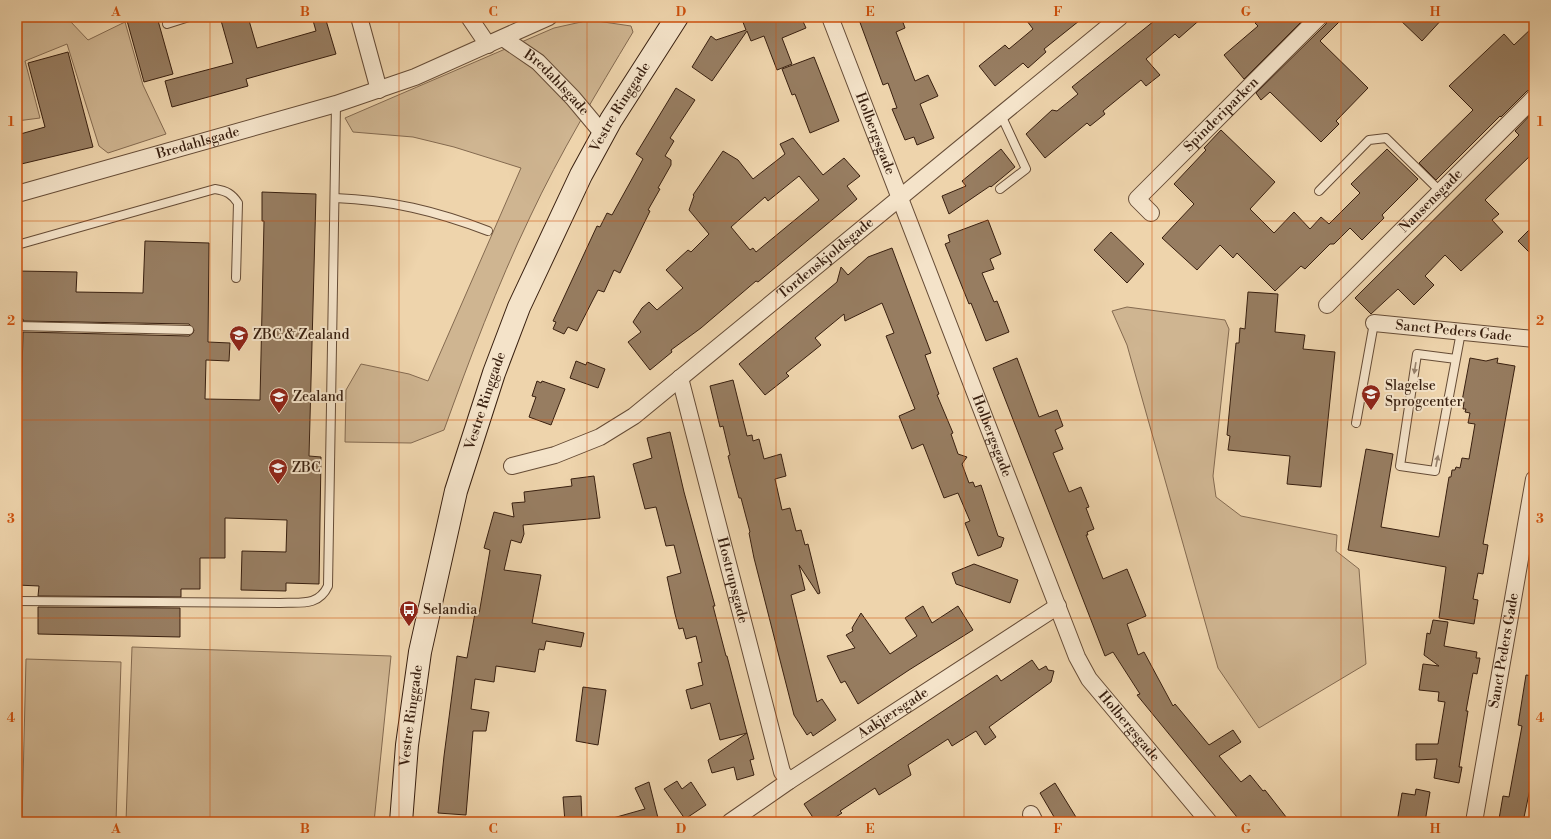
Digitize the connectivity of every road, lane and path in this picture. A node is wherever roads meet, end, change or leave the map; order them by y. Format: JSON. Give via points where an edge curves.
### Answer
{"nodes":[{"id":1,"x":189,"y":17,"type":"edge"},
{"id":2,"x":359,"y":17,"type":"edge"},
{"id":3,"x":469,"y":17,"type":"edge"},
{"id":4,"x":549,"y":17,"type":"edge"},
{"id":5,"x":830,"y":17,"type":"edge"},
{"id":6,"x":1120,"y":17,"type":"edge"},
{"id":7,"x":1319,"y":17,"type":"edge"},
{"id":8,"x":673,"y":18,"type":"edge"},
{"id":9,"x":166,"y":24,"type":"dead end"},
{"id":10,"x":503,"y":38,"type":"junction"},
{"id":11,"x":488,"y":45,"type":"junction"},
{"id":12,"x":379,"y":90,"type":"junction"},
{"id":13,"x":1534,"y":98,"type":"edge"},
{"id":14,"x":336,"y":104,"type":"junction"},
{"id":15,"x":1001,"y":115,"type":"junction"},
{"id":16,"x":603,"y":134,"type":"junction"},
{"id":17,"x":1000,"y":189,"type":"dead end"},
{"id":18,"x":1320,"y":191,"type":"dead end"},
{"id":19,"x":1441,"y":192,"type":"junction"},
{"id":20,"x":17,"y":194,"type":"edge"},
{"id":21,"x":335,"y":198,"type":"junction"},
{"id":22,"x":900,"y":198,"type":"junction"},
{"id":23,"x":1151,"y":213,"type":"dead end"},
{"id":24,"x":488,"y":231,"type":"dead end"},
{"id":25,"x":17,"y":245,"type":"edge"},
{"id":26,"x":236,"y":278,"type":"dead end"},
{"id":27,"x":1328,"y":305,"type":"dead end"},
{"id":28,"x":1374,"y":323,"type":"joint"},
{"id":29,"x":17,"y":326,"type":"edge"},
{"id":30,"x":188,"y":330,"type":"dead end"},
{"id":31,"x":1461,"y":332,"type":"junction"},
{"id":32,"x":1534,"y":339,"type":"edge"},
{"id":33,"x":1456,"y":359,"type":"junction"},
{"id":34,"x":680,"y":378,"type":"junction"},
{"id":35,"x":1356,"y":424,"type":"dead end"},
{"id":36,"x":512,"y":466,"type":"dead end"},
{"id":37,"x":1534,"y":479,"type":"edge"},
{"id":38,"x":17,"y":600,"type":"edge"},
{"id":39,"x":1058,"y":606,"type":"junction"},
{"id":40,"x":789,"y":781,"type":"junction"},
{"id":41,"x":401,"y":822,"type":"edge"},
{"id":42,"x":730,"y":822,"type":"edge"},
{"id":43,"x":1209,"y":822,"type":"edge"},
{"id":44,"x":1474,"y":822,"type":"edge"}],
"edges":[{"from":1,"to":9,"type":"lane"},
{"from":2,"to":12,"type":"street"},
{"from":3,"to":11,"type":"street"},
{"from":4,"to":10,"type":"street","name":"Bredahlsgade"},
{"from":5,"to":22,"type":"street","name":"Holbergsgade"},
{"from":6,"to":15,"type":"street","name":"Tordenskjoldsgade"},
{"from":7,"to":23,"type":"street","name":"Spinderiparken","via":[[1136,199]]},
{"from":8,"to":16,"type":"street","name":"Vestre Ringgade"},
{"from":10,"to":11,"type":"street","name":"Bredahlsgade"},
{"from":10,"to":16,"type":"street","name":"Bredahlsgade","via":[[538,62]]},
{"from":11,"to":12,"type":"street","name":"Bredahlsgade","via":[[415,78]]},
{"from":12,"to":14,"type":"street","name":"Bredahlsgade"},
{"from":13,"to":19,"type":"street","name":"Nansensgade"},
{"from":14,"to":20,"type":"street","name":"Bredahlsgade"},
{"from":14,"to":21,"type":"lane"},
{"from":15,"to":17,"type":"lane","via":[[1026,169]]},
{"from":15,"to":22,"type":"street","name":"Tordenskjoldsgade"},
{"from":16,"to":41,"type":"street","name":"Vestre Ringgade","via":[[519,307],[494,373],[456,491],[420,652],[407,744]]},
{"from":18,"to":19,"type":"lane","via":[[1369,140],[1386,138]]},
{"from":19,"to":27,"type":"street","name":"Nansensgade"},
{"from":21,"to":24,"type":"lane","via":[[374,200],[413,207],[451,217]]},
{"from":21,"to":38,"type":"lane","via":[[328,586],[324,595],[312,602],[280,603]]},
{"from":22,"to":34,"type":"street","name":"Tordenskjoldsgade"},
{"from":22,"to":39,"type":"street","name":"Holbergsgade"},
{"from":25,"to":26,"type":"lane","via":[[215,189],[224,190],[232,194],[238,203]]},
{"from":28,"to":31,"type":"street","name":"Sanct Peders Gade"},
{"from":28,"to":35,"type":"lane"},
{"from":29,"to":30,"type":"lane"},
{"from":31,"to":32,"type":"street","name":"Sanct Peders Gade"},
{"from":31,"to":33,"type":"lane"},
{"from":33,"to":33,"type":"lane","one_way":true,"via":[[1417,354],[1400,466],[1435,471]]},
{"from":34,"to":36,"type":"street","name":"Tordenskjoldsgade","via":[[634,416],[600,437],[555,455]]},
{"from":34,"to":40,"type":"street","name":"Hostrupsgade","via":[[782,772]]},
{"from":37,"to":44,"type":"street","name":"Sanct Peders Gade"},
{"from":39,"to":40,"type":"street","name":"Aakjærsgade"},
{"from":39,"to":43,"type":"street","name":"Holbergsgade","via":[[1077,657],[1090,679]]},
{"from":40,"to":42,"type":"street","name":"Aakjærsgade"}]}
